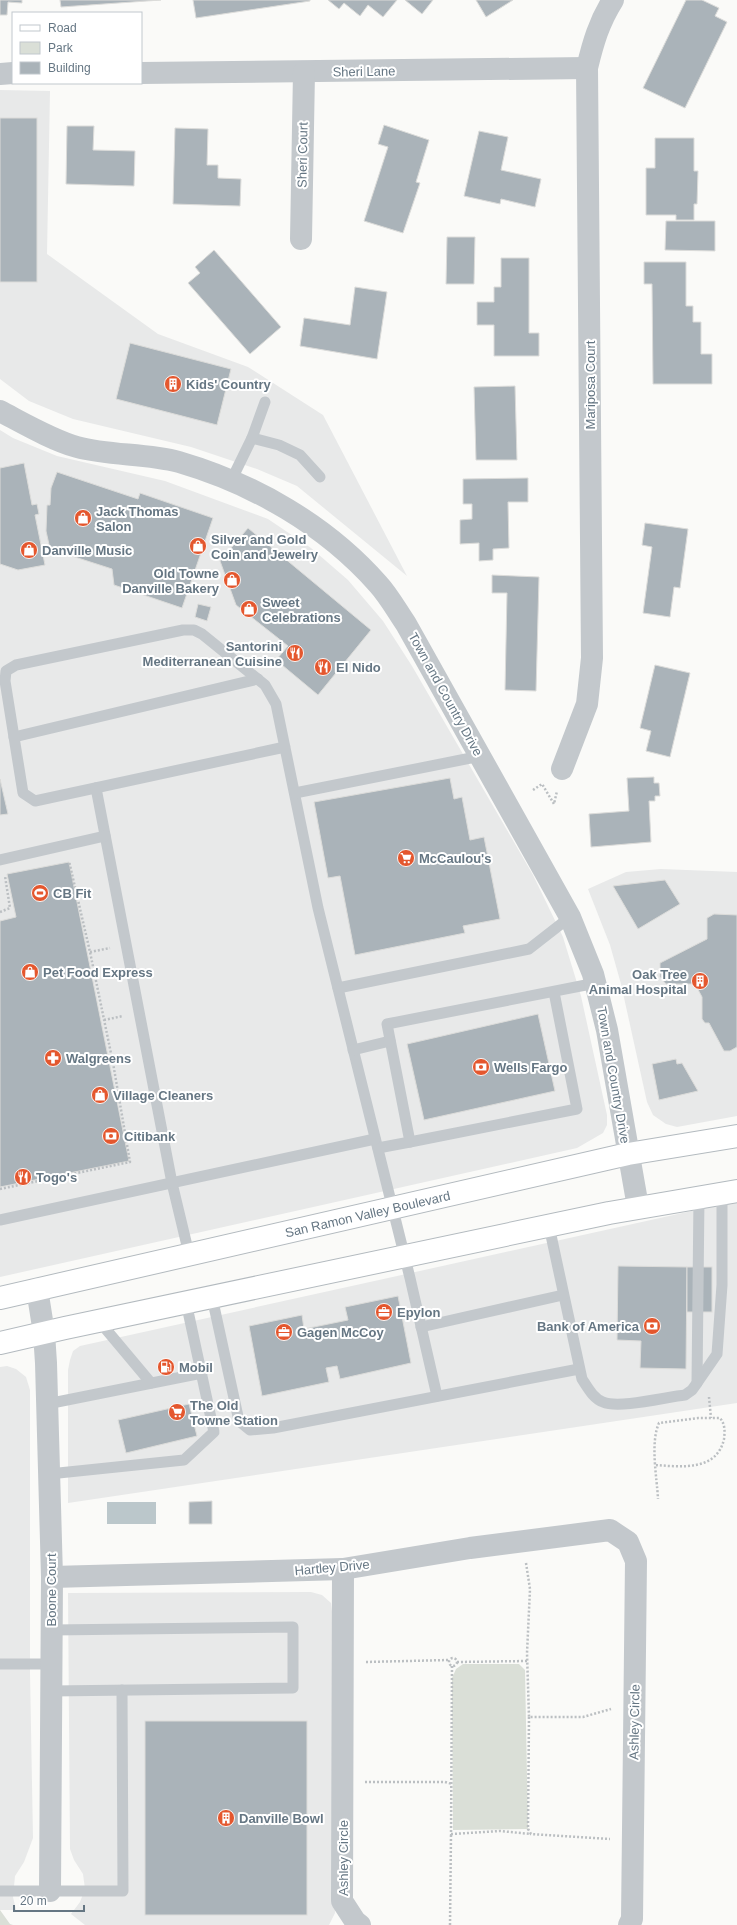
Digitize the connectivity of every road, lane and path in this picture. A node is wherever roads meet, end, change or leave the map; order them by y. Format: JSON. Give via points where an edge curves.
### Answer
{"nodes":[{"id":1,"x":612,"y":0,"type":"edge"},
{"id":2,"x":587,"y":68,"type":"junction"},
{"id":3,"x":304,"y":72,"type":"junction"},
{"id":4,"x":12,"y":73,"type":"edge"},
{"id":5,"x":142,"y":73,"type":"edge"},
{"id":6,"x":0,"y":74,"type":"edge"},
{"id":7,"x":301,"y":239,"type":"dead end"},
{"id":8,"x":264,"y":402,"type":"dead end"},
{"id":9,"x":3,"y":416,"type":"edge"},
{"id":10,"x":252,"y":438,"type":"junction"},
{"id":11,"x":320,"y":477,"type":"dead end"},
{"id":12,"x":231,"y":481,"type":"junction"},
{"id":13,"x":258,"y":679,"type":"junction"},
{"id":14,"x":14,"y":737,"type":"junction"},
{"id":15,"x":285,"y":747,"type":"junction"},
{"id":16,"x":481,"y":756,"type":"junction"},
{"id":17,"x":562,"y":769,"type":"dead end"},
{"id":18,"x":96,"y":788,"type":"junction"},
{"id":19,"x":295,"y":793,"type":"junction"},
{"id":20,"x":105,"y":836,"type":"junction"},
{"id":21,"x":0,"y":860,"type":"edge"},
{"id":22,"x":62,"y":862,"type":"dead end"},
{"id":23,"x":9,"y":873,"type":"dead end"},
{"id":24,"x":0,"y":912,"type":"edge"},
{"id":25,"x":570,"y":916,"type":"junction"},
{"id":26,"x":596,"y":984,"type":"junction"},
{"id":27,"x":338,"y":988,"type":"junction"},
{"id":28,"x":554,"y":992,"type":"junction"},
{"id":29,"x":390,"y":1041,"type":"junction"},
{"id":30,"x":353,"y":1050,"type":"junction"},
{"id":31,"x":737,"y":1136,"type":"edge"},
{"id":32,"x":410,"y":1142,"type":"junction"},
{"id":33,"x":376,"y":1144,"type":"junction"},
{"id":34,"x":628,"y":1154,"type":"junction"},
{"id":35,"x":172,"y":1183,"type":"junction"},
{"id":36,"x":0,"y":1189,"type":"edge"},
{"id":37,"x":729,"y":1192,"type":"edge"},
{"id":38,"x":700,"y":1197,"type":"junction"},
{"id":39,"x":638,"y":1207,"type":"junction"},
{"id":40,"x":392,"y":1208,"type":"junction"},
{"id":41,"x":0,"y":1220,"type":"edge"},
{"id":42,"x":549,"y":1226,"type":"junction"},
{"id":43,"x":189,"y":1254,"type":"junction"},
{"id":44,"x":404,"y":1256,"type":"junction"},
{"id":45,"x":38,"y":1289,"type":"junction"},
{"id":46,"x":563,"y":1295,"type":"junction"},
{"id":47,"x":212,"y":1297,"type":"junction"},
{"id":48,"x":0,"y":1298,"type":"edge"},
{"id":49,"x":186,"y":1302,"type":"junction"},
{"id":50,"x":99,"y":1321,"type":"junction"},
{"id":51,"x":421,"y":1327,"type":"junction"},
{"id":52,"x":44,"y":1333,"type":"junction"},
{"id":53,"x":0,"y":1343,"type":"edge"},
{"id":54,"x":580,"y":1369,"type":"junction"},
{"id":55,"x":202,"y":1373,"type":"junction"},
{"id":56,"x":151,"y":1383,"type":"junction"},
{"id":57,"x":697,"y":1383,"type":"junction"},
{"id":58,"x":437,"y":1396,"type":"junction"},
{"id":59,"x":47,"y":1404,"type":"junction"},
{"id":60,"x":656,"y":1465,"type":"junction"},
{"id":61,"x":49,"y":1474,"type":"junction"},
{"id":62,"x":658,"y":1499,"type":"dead end"},
{"id":63,"x":610,"y":1530,"type":"joint"},
{"id":64,"x":523,"y":1541,"type":"junction"},
{"id":65,"x":343,"y":1569,"type":"junction"},
{"id":66,"x":52,"y":1578,"type":"junction"},
{"id":67,"x":52,"y":1630,"type":"junction"},
{"id":68,"x":449,"y":1660,"type":"junction"},
{"id":69,"x":527,"y":1661,"type":"junction"},
{"id":70,"x":457,"y":1662,"type":"junction"},
{"id":71,"x":343,"y":1663,"type":"junction"},
{"id":72,"x":0,"y":1664,"type":"edge"},
{"id":73,"x":52,"y":1664,"type":"junction"},
{"id":74,"x":452,"y":1666,"type":"junction"},
{"id":75,"x":122,"y":1690,"type":"junction"},
{"id":76,"x":51,"y":1691,"type":"junction"},
{"id":77,"x":634,"y":1701,"type":"junction"},
{"id":78,"x":530,"y":1717,"type":"junction"},
{"id":79,"x":343,"y":1782,"type":"junction"},
{"id":80,"x":452,"y":1784,"type":"junction"},
{"id":81,"x":451,"y":1834,"type":"junction"},
{"id":82,"x":531,"y":1834,"type":"junction"},
{"id":83,"x":633,"y":1841,"type":"junction"},
{"id":84,"x":0,"y":1891,"type":"edge"},
{"id":85,"x":50,"y":1891,"type":"junction"},
{"id":86,"x":360,"y":1925,"type":"edge"},
{"id":87,"x":450,"y":1925,"type":"edge"},
{"id":88,"x":629,"y":1925,"type":"edge"}],
"edges":[{"from":1,"to":2,"type":"street","name":"Mariposa Court","via":[[595,34]]},
{"from":2,"to":3,"type":"street","name":"Sheri Lane"},
{"from":2,"to":17,"type":"street","name":"Mariposa Court","via":[[592,658],[587,704]]},
{"from":3,"to":5,"type":"street","name":"Sheri Lane"},
{"from":3,"to":7,"type":"street","name":"Sheri Court"},
{"from":4,"to":6,"type":"street"},
{"from":8,"to":10,"type":"lane"},
{"from":9,"to":12,"type":"street","name":"Town and Country Drive","via":[[77,447],[178,462]]},
{"from":10,"to":11,"type":"lane","via":[[279,445],[300,455]]},
{"from":10,"to":12,"type":"lane"},
{"from":12,"to":16,"type":"street","name":"Town and Country Drive","via":[[281,505],[321,532],[379,585],[406,624]]},
{"from":13,"to":14,"type":"lane"},
{"from":13,"to":14,"type":"lane","via":[[194,630],[183,630],[16,665],[6,671],[5,681]]},
{"from":13,"to":15,"type":"lane","via":[[265,685],[276,704]]},
{"from":14,"to":18,"type":"lane","via":[[23,792],[35,801]]},
{"from":15,"to":18,"type":"lane"},
{"from":15,"to":19,"type":"lane"},
{"from":16,"to":19,"type":"lane"},
{"from":16,"to":25,"type":"street","name":"Town and Country Drive"},
{"from":18,"to":20,"type":"lane"},
{"from":19,"to":27,"type":"lane","via":[[318,908]]},
{"from":20,"to":21,"type":"lane"},
{"from":20,"to":35,"type":"lane"},
{"from":22,"to":36,"type":"path","via":[[69,860],[113,1064],[130,1162]]},
{"from":23,"to":24,"type":"path","via":[[5,875],[5,879],[10,908]]},
{"from":25,"to":26,"type":"street","name":"Town and Country Drive"},
{"from":25,"to":27,"type":"lane","via":[[529,949]]},
{"from":26,"to":28,"type":"lane"},
{"from":26,"to":34,"type":"street","name":"Town and Country Drive","via":[[607,1030]]},
{"from":27,"to":30,"type":"lane"},
{"from":28,"to":29,"type":"lane","via":[[387,1024]]},
{"from":28,"to":32,"type":"lane","via":[[577,1109]]},
{"from":29,"to":30,"type":"lane"},
{"from":29,"to":32,"type":"lane"},
{"from":30,"to":33,"type":"lane"},
{"from":31,"to":34,"type":"main road","name":"San Ramon Valley Boulevard"},
{"from":32,"to":33,"type":"lane"},
{"from":33,"to":35,"type":"lane"},
{"from":33,"to":40,"type":"lane"},
{"from":34,"to":39,"type":"street","name":"Town and Country Drive"},
{"from":34,"to":40,"type":"main road","name":"San Ramon Valley Boulevard"},
{"from":35,"to":41,"type":"lane"},
{"from":35,"to":43,"type":"lane"},
{"from":37,"to":38,"type":"main road"},
{"from":37,"to":57,"type":"lane","via":[[717,1354]]},
{"from":38,"to":39,"type":"main road"},
{"from":38,"to":57,"type":"lane"},
{"from":39,"to":42,"type":"main road"},
{"from":40,"to":43,"type":"main road","name":"San Ramon Valley Boulevard"},
{"from":40,"to":44,"type":"lane"},
{"from":42,"to":44,"type":"main road"},
{"from":42,"to":46,"type":"lane"},
{"from":43,"to":45,"type":"main road","name":"San Ramon Valley Boulevard"},
{"from":44,"to":47,"type":"main road"},
{"from":44,"to":51,"type":"lane"},
{"from":45,"to":48,"type":"main road","name":"San Ramon Valley Boulevard"},
{"from":45,"to":52,"type":"street","name":"Boone Court"},
{"from":46,"to":51,"type":"lane"},
{"from":46,"to":54,"type":"lane"},
{"from":47,"to":49,"type":"main road"},
{"from":47,"to":58,"type":"lane","via":[[240,1421],[250,1430],[274,1428]]},
{"from":49,"to":50,"type":"main road"},
{"from":49,"to":55,"type":"lane"},
{"from":50,"to":52,"type":"main road"},
{"from":50,"to":56,"type":"lane"},
{"from":51,"to":58,"type":"lane"},
{"from":52,"to":53,"type":"main road"},
{"from":52,"to":59,"type":"street","name":"Boone Court"},
{"from":54,"to":57,"type":"lane","via":[[582,1379],[593,1396],[603,1402],[617,1404],[685,1395]]},
{"from":54,"to":58,"type":"lane"},
{"from":55,"to":56,"type":"lane"},
{"from":55,"to":61,"type":"lane","via":[[214,1432],[184,1460]]},
{"from":56,"to":59,"type":"lane"},
{"from":59,"to":61,"type":"street","name":"Boone Court"},
{"from":60,"to":60,"type":"path","via":[[655,1435],[659,1423],[711,1418],[720,1418],[724,1423],[722,1447],[711,1461],[693,1465]]},
{"from":60,"to":62,"type":"path"},
{"from":61,"to":66,"type":"street","name":"Boone Court"},
{"from":63,"to":64,"type":"street","name":"Hartley Drive"},
{"from":63,"to":77,"type":"street","name":"Ashley Circle","via":[[628,1542],[636,1561]]},
{"from":64,"to":65,"type":"street","name":"Hartley Drive"},
{"from":64,"to":69,"type":"path","via":[[530,1589]]},
{"from":65,"to":66,"type":"street","name":"Hartley Drive"},
{"from":65,"to":71,"type":"street","name":"Ashley Circle"},
{"from":66,"to":67,"type":"street","name":"Boone Court"},
{"from":67,"to":73,"type":"street","name":"Boone Court"},
{"from":67,"to":75,"type":"lane","via":[[293,1627],[293,1688]]},
{"from":68,"to":70,"type":"path","via":[[454,1658]]},
{"from":68,"to":71,"type":"path"},
{"from":68,"to":74,"type":"path"},
{"from":69,"to":70,"type":"path"},
{"from":69,"to":78,"type":"path"},
{"from":70,"to":74,"type":"path"},
{"from":71,"to":79,"type":"street","name":"Ashley Circle"},
{"from":72,"to":73,"type":"lane"},
{"from":73,"to":76,"type":"street","name":"Boone Court"},
{"from":74,"to":80,"type":"path"},
{"from":75,"to":76,"type":"lane"},
{"from":75,"to":85,"type":"lane","via":[[123,1891]]},
{"from":76,"to":85,"type":"street","name":"Boone Court"},
{"from":77,"to":78,"type":"path","via":[[583,1717]]},
{"from":77,"to":83,"type":"street","name":"Ashley Circle"},
{"from":78,"to":82,"type":"path","via":[[528,1829]]},
{"from":79,"to":80,"type":"path"},
{"from":79,"to":86,"type":"street","name":"Ashley Circle","via":[[342,1902]]},
{"from":80,"to":81,"type":"path"},
{"from":81,"to":82,"type":"path","via":[[500,1831]]},
{"from":81,"to":87,"type":"path"},
{"from":82,"to":83,"type":"path"},
{"from":83,"to":88,"type":"street","name":"Ashley Circle","via":[[632,1918]]},
{"from":84,"to":85,"type":"lane"}]}
